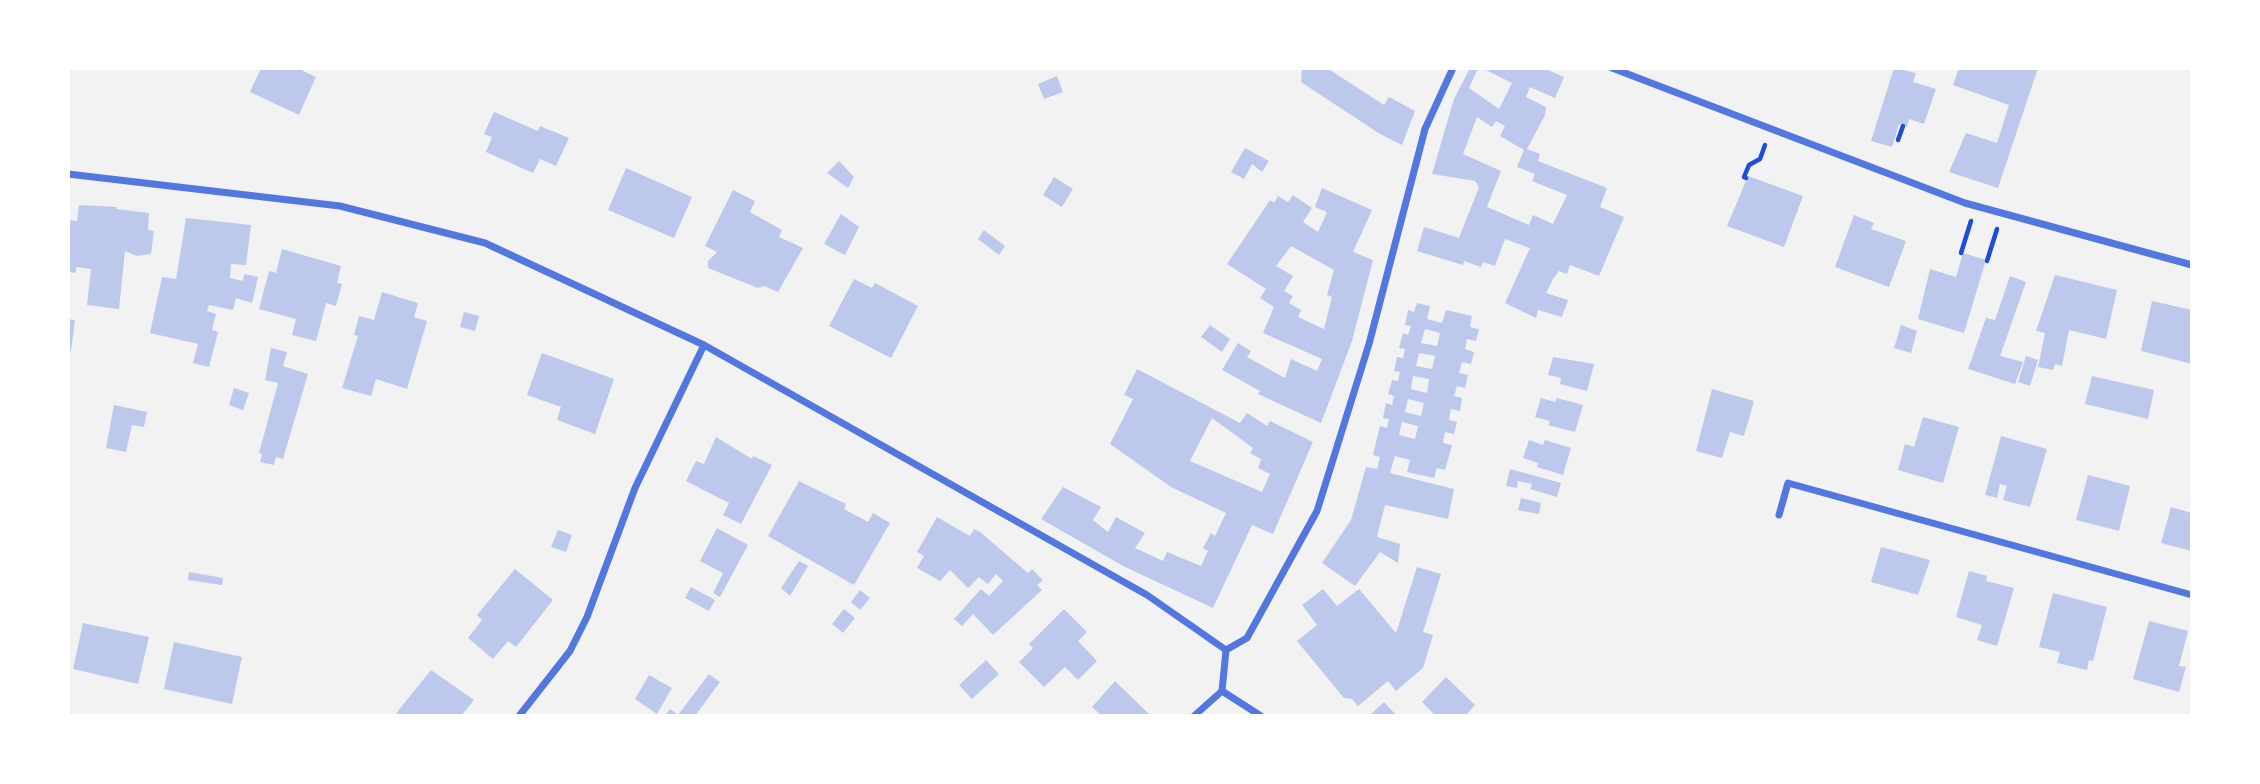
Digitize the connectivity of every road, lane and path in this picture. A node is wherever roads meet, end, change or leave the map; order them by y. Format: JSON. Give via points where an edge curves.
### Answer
{"nodes":[{"id":1,"x":1453,"y":68,"type":"edge"},
{"id":2,"x":1612,"y":68,"type":"edge"},
{"id":3,"x":1903,"y":126,"type":"dead end"},
{"id":4,"x":1898,"y":140,"type":"dead end"},
{"id":5,"x":1765,"y":145,"type":"dead end"},
{"id":6,"x":68,"y":174,"type":"edge"},
{"id":7,"x":1746,"y":178,"type":"dead end"},
{"id":8,"x":1972,"y":220,"type":"dead end"},
{"id":9,"x":1997,"y":229,"type":"dead end"},
{"id":10,"x":1961,"y":253,"type":"dead end"},
{"id":11,"x":1987,"y":261,"type":"dead end"},
{"id":12,"x":2192,"y":265,"type":"edge"},
{"id":13,"x":704,"y":345,"type":"junction"},
{"id":14,"x":1779,"y":515,"type":"dead end"},
{"id":15,"x":2192,"y":595,"type":"edge"},
{"id":16,"x":1226,"y":650,"type":"junction"},
{"id":17,"x":1222,"y":691,"type":"junction"},
{"id":18,"x":519,"y":716,"type":"edge"},
{"id":19,"x":1194,"y":716,"type":"edge"},
{"id":20,"x":1261,"y":716,"type":"edge"}],
"edges":[{"from":1,"to":16,"type":"street","via":[[1425,129],[1369,344],[1317,512],[1247,638]]},
{"from":2,"to":12,"type":"street","via":[[1965,203]]},
{"from":3,"to":4,"type":"path"},
{"from":5,"to":7,"type":"path","via":[[1760,159],[1749,165]]},
{"from":6,"to":13,"type":"street","via":[[340,206],[485,243]]},
{"from":8,"to":10,"type":"path"},
{"from":9,"to":11,"type":"path"},
{"from":13,"to":16,"type":"street","via":[[1147,595]]},
{"from":13,"to":18,"type":"street","via":[[635,488],[587,617],[570,651]]},
{"from":14,"to":15,"type":"street","via":[[1788,483]]},
{"from":16,"to":17,"type":"street"},
{"from":17,"to":19,"type":"street"},
{"from":17,"to":20,"type":"street"}]}
